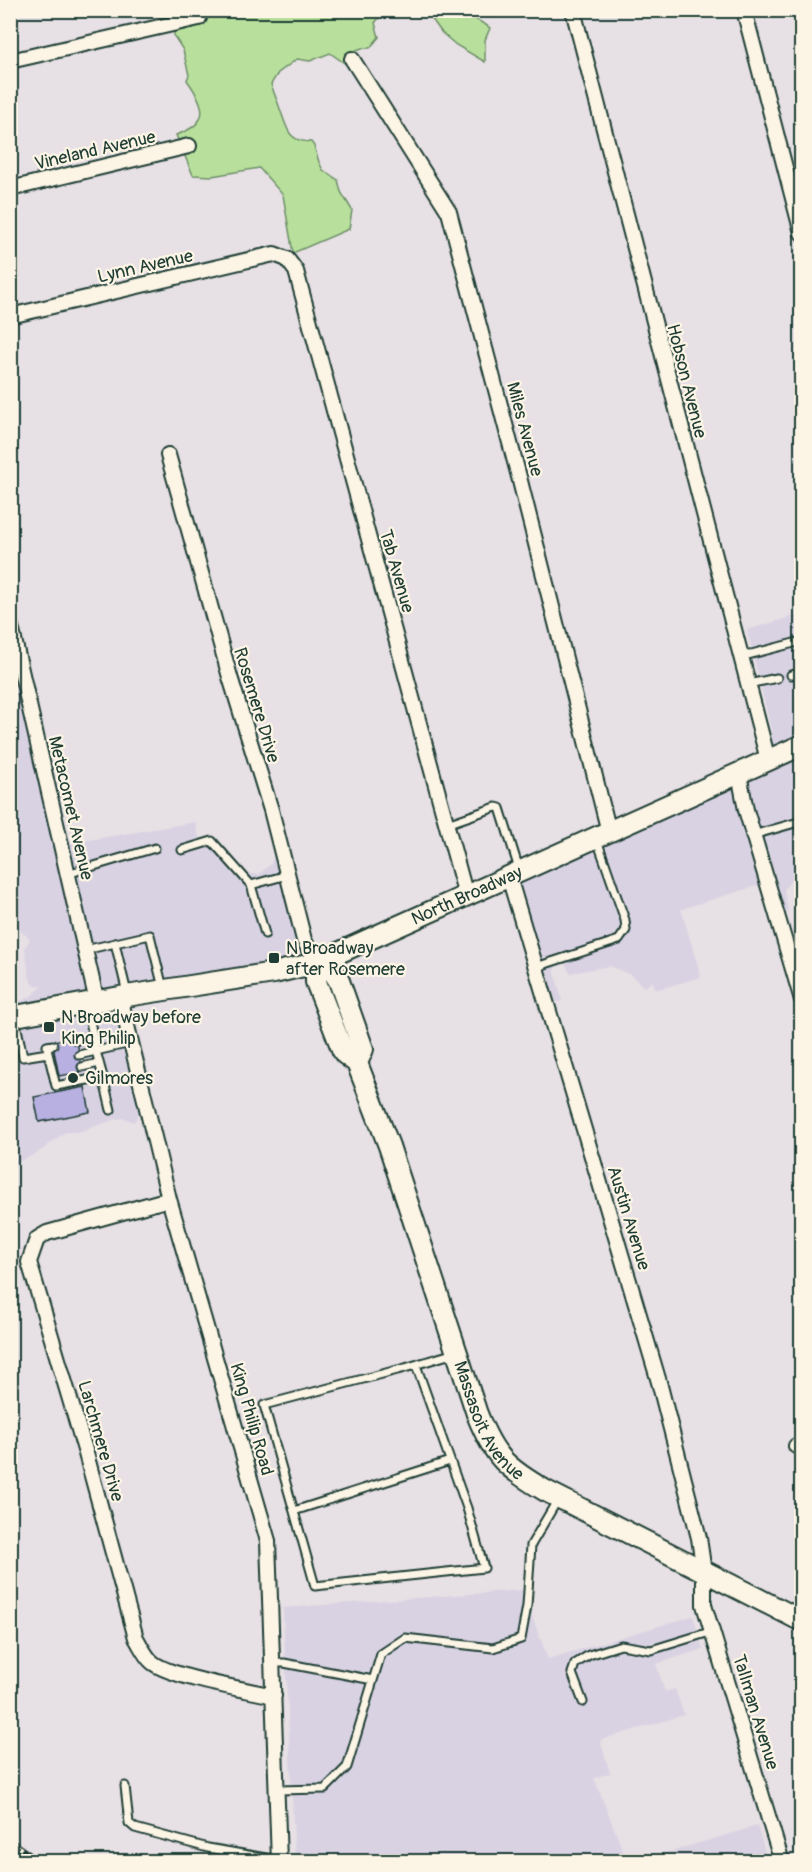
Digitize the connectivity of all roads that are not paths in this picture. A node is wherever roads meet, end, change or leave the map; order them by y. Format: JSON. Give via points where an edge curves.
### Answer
{"nodes":[{"id":1,"x":573,"y":10,"type":"edge"},
{"id":2,"x":744,"y":10,"type":"edge"},
{"id":3,"x":199,"y":18,"type":"dead end"},
{"id":4,"x":352,"y":58,"type":"dead end"},
{"id":5,"x":10,"y":62,"type":"edge"},
{"id":6,"x":189,"y":146,"type":"dead end"},
{"id":7,"x":10,"y":189,"type":"edge"},
{"id":8,"x":801,"y":233,"type":"edge"},
{"id":9,"x":287,"y":259,"type":"joint"},
{"id":10,"x":10,"y":316,"type":"edge"},
{"id":11,"x":168,"y":455,"type":"dead end"},
{"id":12,"x":10,"y":622,"type":"edge"},
{"id":13,"x":801,"y":645,"type":"edge"},
{"id":14,"x":740,"y":657,"type":"junction"},
{"id":15,"x":801,"y":672,"type":"edge"},
{"id":16,"x":791,"y":675,"type":"dead end"},
{"id":17,"x":777,"y":678,"type":"dead end"},
{"id":18,"x":748,"y":684,"type":"junction"},
{"id":19,"x":801,"y":745,"type":"edge"},
{"id":20,"x":768,"y":760,"type":"junction"},
{"id":21,"x":739,"y":774,"type":"junction"},
{"id":22,"x":801,"y":821,"type":"edge"},
{"id":23,"x":447,"y":824,"type":"junction"},
{"id":24,"x":602,"y":835,"type":"junction"},
{"id":25,"x":753,"y":835,"type":"junction"},
{"id":26,"x":154,"y":848,"type":"dead end"},
{"id":27,"x":182,"y":850,"type":"dead end"},
{"id":28,"x":67,"y":874,"type":"junction"},
{"id":29,"x":514,"y":874,"type":"junction"},
{"id":30,"x":287,"y":875,"type":"junction"},
{"id":31,"x":251,"y":885,"type":"junction"},
{"id":32,"x":466,"y":896,"type":"junction"},
{"id":33,"x":265,"y":934,"type":"dead end"},
{"id":34,"x":115,"y":943,"type":"junction"},
{"id":35,"x":85,"y":950,"type":"junction"},
{"id":36,"x":316,"y":963,"type":"junction"},
{"id":37,"x":536,"y":967,"type":"junction"},
{"id":38,"x":164,"y":991,"type":"junction"},
{"id":39,"x":124,"y":997,"type":"junction"},
{"id":40,"x":801,"y":1000,"type":"edge"},
{"id":41,"x":92,"y":1003,"type":"junction"},
{"id":42,"x":13,"y":1017,"type":"edge"},
{"id":43,"x":93,"y":1037,"type":"junction"},
{"id":44,"x":76,"y":1040,"type":"dead end"},
{"id":45,"x":131,"y":1043,"type":"junction"},
{"id":46,"x":53,"y":1045,"type":"dead end"},
{"id":47,"x":96,"y":1051,"type":"junction"},
{"id":48,"x":48,"y":1053,"type":"junction"},
{"id":49,"x":79,"y":1055,"type":"dead end"},
{"id":50,"x":99,"y":1063,"type":"junction"},
{"id":51,"x":82,"y":1067,"type":"dead end"},
{"id":52,"x":103,"y":1077,"type":"junction"},
{"id":53,"x":111,"y":1110,"type":"dead end"},
{"id":54,"x":169,"y":1199,"type":"junction"},
{"id":55,"x":457,"y":1352,"type":"junction"},
{"id":56,"x":416,"y":1365,"type":"junction"},
{"id":57,"x":450,"y":1461,"type":"junction"},
{"id":58,"x":560,"y":1497,"type":"junction"},
{"id":59,"x":294,"y":1511,"type":"junction"},
{"id":60,"x":704,"y":1572,"type":"junction"},
{"id":61,"x":801,"y":1621,"type":"edge"},
{"id":62,"x":712,"y":1632,"type":"junction"},
{"id":63,"x":273,"y":1663,"type":"junction"},
{"id":64,"x":373,"y":1680,"type":"junction"},
{"id":65,"x":274,"y":1696,"type":"junction"},
{"id":66,"x":583,"y":1702,"type":"dead end"},
{"id":67,"x":124,"y":1786,"type":"dead end"},
{"id":68,"x":276,"y":1790,"type":"junction"},
{"id":69,"x":279,"y":1861,"type":"edge"},
{"id":70,"x":782,"y":1862,"type":"edge"}],
"edges":[{"from":1,"to":14,"type":"street","name":"Hobson Avenue"},
{"from":2,"to":8,"type":"street"},
{"from":3,"to":5,"type":"street"},
{"from":4,"to":24,"type":"street","name":"Miles Avenue","via":[[448,212],[519,477]]},
{"from":6,"to":7,"type":"street","name":"Vineland Avenue"},
{"from":9,"to":10,"type":"street","name":"Lynn Avenue","via":[[274,254]]},
{"from":9,"to":23,"type":"street","name":"Tab Avenue","via":[[296,271]]},
{"from":11,"to":30,"type":"street","name":"Rosemere Drive"},
{"from":12,"to":28,"type":"street","name":"Metacomet Avenue"},
{"from":13,"to":14,"type":"lane","via":[[798,642]]},
{"from":14,"to":18,"type":"street","name":"Hobson Avenue"},
{"from":15,"to":16,"type":"lane"},
{"from":17,"to":18,"type":"lane"},
{"from":18,"to":20,"type":"street","name":"Hobson Avenue"},
{"from":19,"to":20,"type":"main road","name":"North Broadway"},
{"from":20,"to":21,"type":"main road","name":"North Broadway"},
{"from":21,"to":24,"type":"main road","name":"North Broadway"},
{"from":21,"to":25,"type":"street"},
{"from":22,"to":25,"type":"lane"},
{"from":23,"to":29,"type":"lane","via":[[501,808]]},
{"from":23,"to":32,"type":"street","name":"Tab Avenue"},
{"from":24,"to":29,"type":"main road","name":"North Broadway"},
{"from":24,"to":37,"type":"lane","via":[[626,930],[619,940]]},
{"from":25,"to":40,"type":"street"},
{"from":26,"to":28,"type":"lane"},
{"from":27,"to":31,"type":"lane","via":[[212,841]]},
{"from":28,"to":35,"type":"street","name":"Metacomet Avenue"},
{"from":29,"to":32,"type":"main road","name":"North Broadway"},
{"from":29,"to":37,"type":"street","name":"Austin Avenue"},
{"from":30,"to":31,"type":"lane"},
{"from":30,"to":36,"type":"street","name":"Rosemere Drive","via":[[304,940]]},
{"from":31,"to":33,"type":"lane"},
{"from":32,"to":36,"type":"main road","name":"North Broadway"},
{"from":34,"to":35,"type":"lane"},
{"from":34,"to":38,"type":"lane","via":[[150,935]]},
{"from":34,"to":39,"type":"lane"},
{"from":35,"to":41,"type":"street","name":"Metacomet Avenue"},
{"from":36,"to":38,"type":"main road","name":"North Broadway"},
{"from":36,"to":55,"type":"main road","name":"Massasoit Avenue","via":[[316,982],[342,1049],[357,1063],[393,1156]]},
{"from":37,"to":60,"type":"street","name":"Austin Avenue","via":[[659,1382]]},
{"from":38,"to":39,"type":"main road","name":"North Broadway"},
{"from":39,"to":41,"type":"main road","name":"North Broadway"},
{"from":39,"to":45,"type":"street","name":"King Philip Road"},
{"from":41,"to":42,"type":"main road","name":"North Broadway"},
{"from":41,"to":43,"type":"lane"},
{"from":42,"to":48,"type":"lane","via":[[23,1057]]},
{"from":43,"to":44,"type":"lane"},
{"from":43,"to":47,"type":"lane"},
{"from":45,"to":47,"type":"lane"},
{"from":45,"to":54,"type":"street","name":"King Philip Road"},
{"from":46,"to":48,"type":"lane","via":[[46,1046]]},
{"from":47,"to":49,"type":"lane"},
{"from":47,"to":50,"type":"lane"},
{"from":48,"to":52,"type":"lane","via":[[56,1073],[56,1086]]},
{"from":50,"to":51,"type":"lane"},
{"from":50,"to":52,"type":"lane"},
{"from":52,"to":53,"type":"lane"},
{"from":54,"to":63,"type":"street","name":"King Philip Road","via":[[266,1531]]},
{"from":54,"to":65,"type":"street","name":"Larchmere Drive","via":[[47,1233],[37,1239],[29,1262],[136,1638],[152,1663],[172,1672]]},
{"from":55,"to":56,"type":"lane"},
{"from":55,"to":58,"type":"main road","name":"Massasoit Avenue","via":[[496,1453],[518,1474]]},
{"from":56,"to":57,"type":"lane"},
{"from":56,"to":59,"type":"lane","via":[[264,1405]]},
{"from":57,"to":59,"type":"lane"},
{"from":57,"to":59,"type":"lane","via":[[484,1568],[315,1586]]},
{"from":58,"to":60,"type":"main road","name":"Massasoit Avenue"},
{"from":58,"to":64,"type":"lane","via":[[531,1545],[521,1639],[493,1648],[405,1638],[381,1654]]},
{"from":60,"to":61,"type":"main road","name":"Massasoit Avenue"},
{"from":60,"to":62,"type":"street","name":"Tallman Avenue","via":[[704,1605]]},
{"from":62,"to":66,"type":"lane","via":[[651,1650],[621,1645],[589,1655],[575,1664],[572,1673]]},
{"from":62,"to":70,"type":"street","name":"Tallman Avenue"},
{"from":63,"to":64,"type":"lane"},
{"from":63,"to":65,"type":"street","name":"King Philip Road"},
{"from":64,"to":68,"type":"lane","via":[[347,1767],[325,1789]]},
{"from":65,"to":68,"type":"street","name":"King Philip Road"},
{"from":67,"to":69,"type":"lane","via":[[129,1823],[135,1828],[208,1848]]},
{"from":68,"to":69,"type":"street","name":"King Philip Road"}]}
